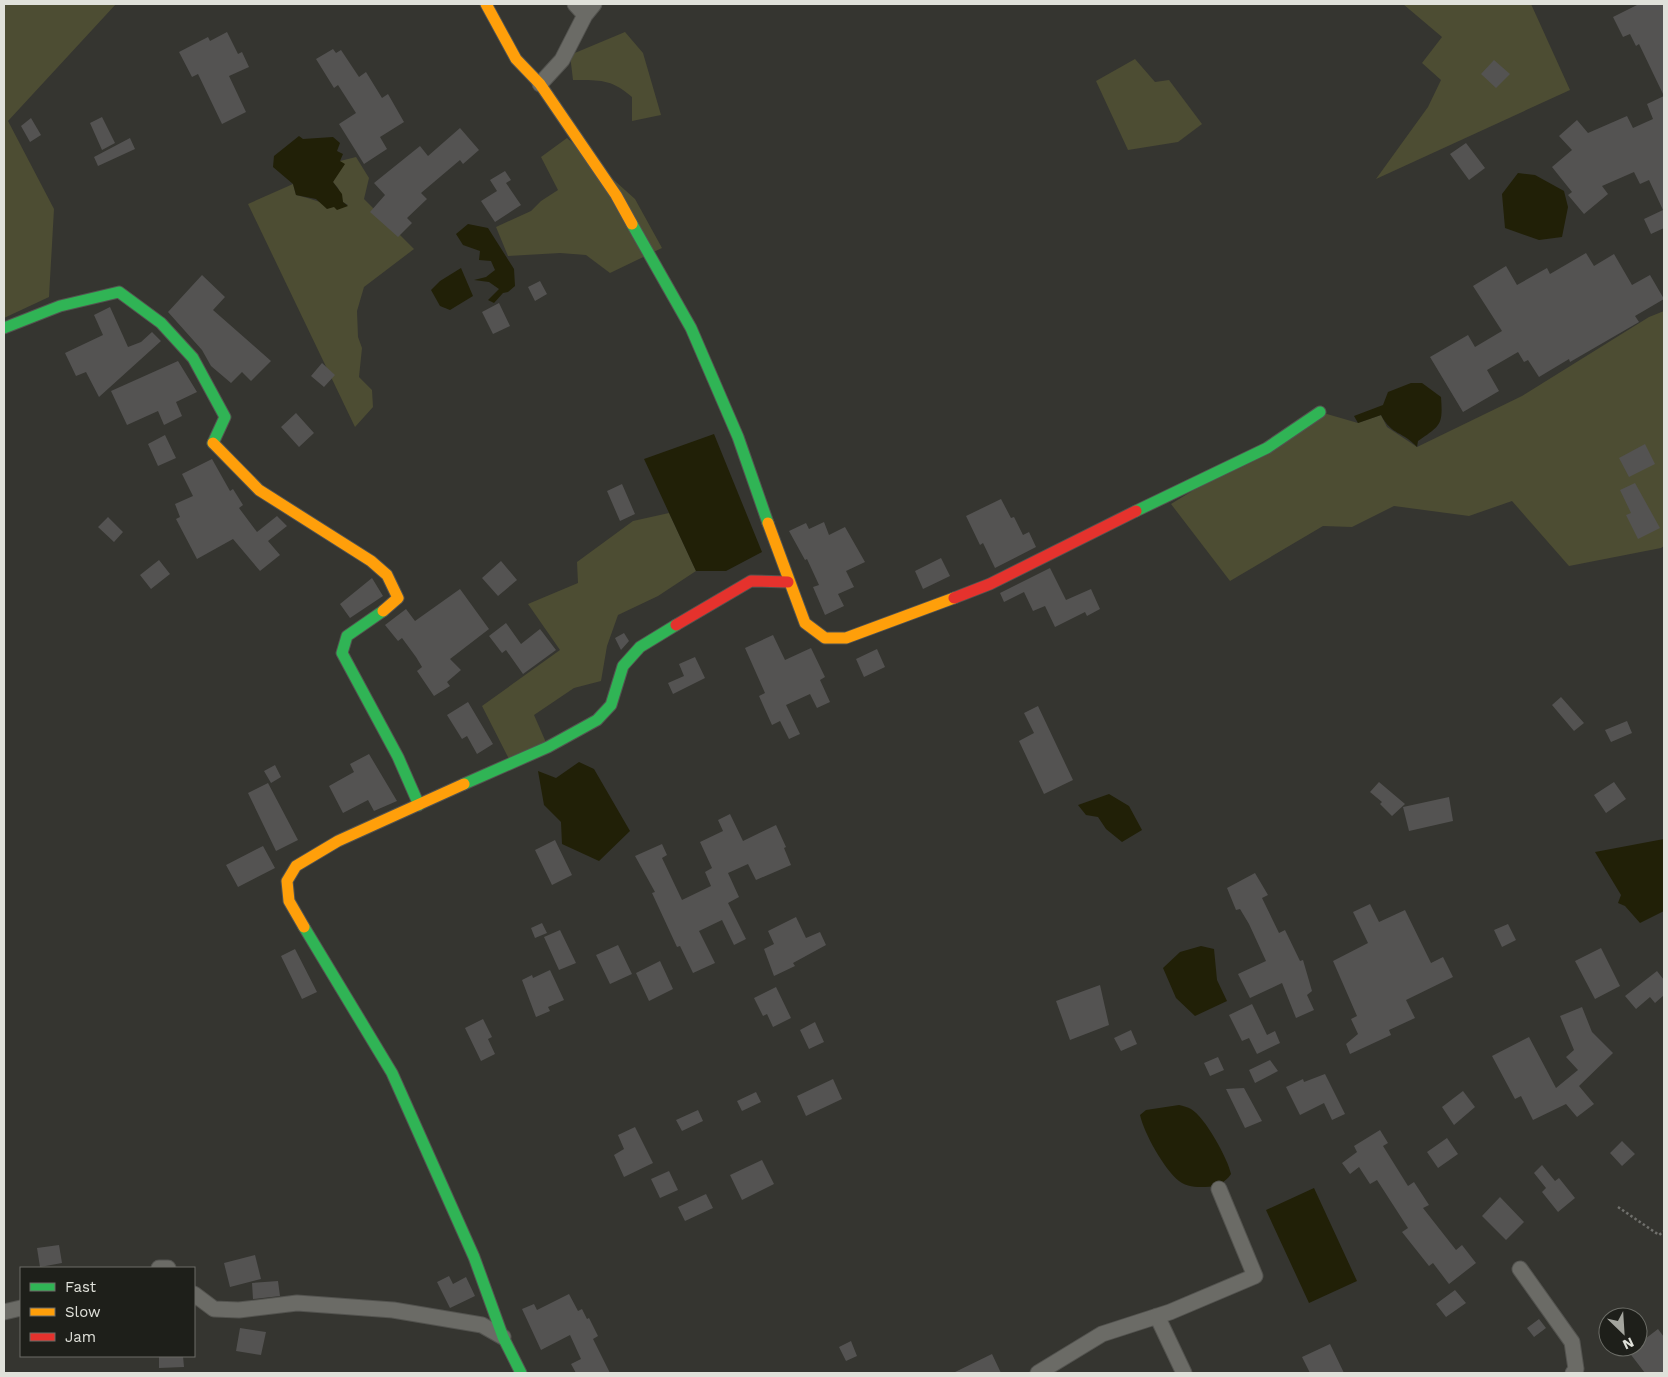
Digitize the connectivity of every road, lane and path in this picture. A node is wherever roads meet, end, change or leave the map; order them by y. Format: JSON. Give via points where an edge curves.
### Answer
{"nodes":[{"id":1,"x":486,"y":4,"type":"edge"},
{"id":2,"x":585,"y":8,"type":"edge"},
{"id":3,"x":540,"y":84,"type":"junction"},
{"id":4,"x":4,"y":328,"type":"edge"},
{"id":5,"x":1320,"y":412,"type":"dead end"},
{"id":6,"x":788,"y":582,"type":"junction"},
{"id":7,"x":419,"y":805,"type":"junction"},
{"id":8,"x":1220,"y":1189,"type":"dead end"},
{"id":9,"x":1618,"y":1207,"type":"dead end"},
{"id":10,"x":1664,"y":1231,"type":"edge"},
{"id":11,"x":1520,"y":1269,"type":"dead end"},
{"id":12,"x":195,"y":1295,"type":"edge"},
{"id":13,"x":20,"y":1308,"type":"edge"},
{"id":14,"x":4,"y":1312,"type":"edge"},
{"id":15,"x":1157,"y":1316,"type":"junction"},
{"id":16,"x":503,"y":1337,"type":"junction"},
{"id":17,"x":521,"y":1373,"type":"edge"},
{"id":18,"x":1038,"y":1373,"type":"edge"},
{"id":19,"x":1184,"y":1373,"type":"edge"},
{"id":20,"x":1573,"y":1373,"type":"edge"}],
"edges":[{"from":1,"to":3,"type":"street","via":[[516,59]]},
{"from":2,"to":3,"type":"street","via":[[562,60]]},
{"from":3,"to":6,"type":"street","via":[[616,196],[692,328],[738,437]]},
{"from":4,"to":7,"type":"street","via":[[89,296],[119,292],[161,323],[193,358],[225,417],[212,443],[259,490],[340,540],[387,575],[398,598],[346,636],[342,653],[398,757]]},
{"from":5,"to":6,"type":"street","via":[[1267,448],[990,584],[846,638],[825,638],[805,623]]},
{"from":6,"to":7,"type":"street","via":[[751,581],[640,647],[623,666],[611,705],[597,720]]},
{"from":7,"to":16,"type":"street","via":[[338,841],[296,866],[287,881],[289,901],[392,1073],[474,1257]]},
{"from":8,"to":15,"type":"street","via":[[1255,1276]]},
{"from":9,"to":10,"type":"path","via":[[1659,1235]]},
{"from":11,"to":20,"type":"street","via":[[1572,1342],[1576,1369]]},
{"from":12,"to":16,"type":"street","via":[[214,1309],[240,1310],[297,1303],[392,1310],[482,1325]]},
{"from":13,"to":14,"type":"street"},
{"from":15,"to":18,"type":"street","via":[[1102,1334]]},
{"from":15,"to":19,"type":"street"},
{"from":16,"to":17,"type":"street"}]}
